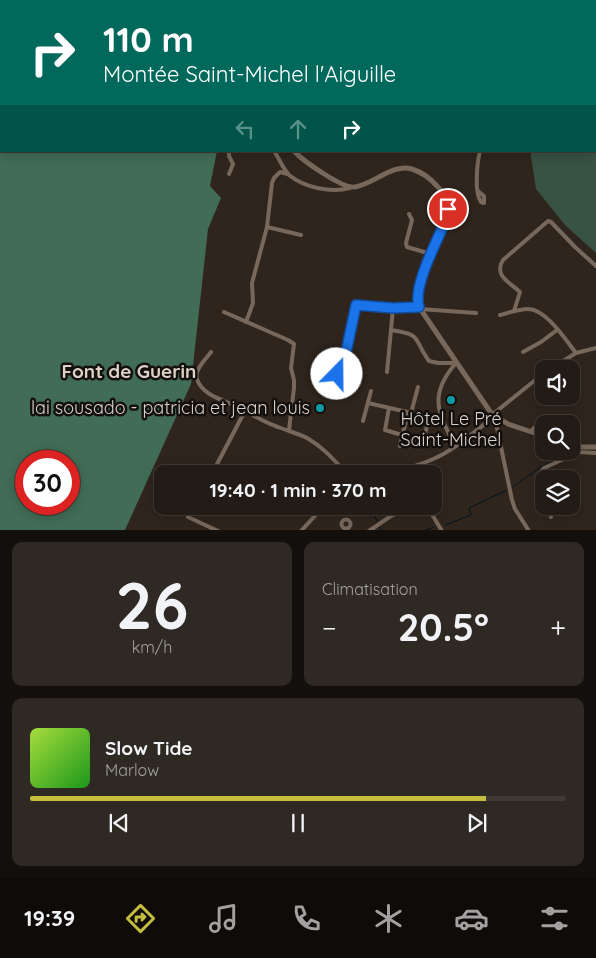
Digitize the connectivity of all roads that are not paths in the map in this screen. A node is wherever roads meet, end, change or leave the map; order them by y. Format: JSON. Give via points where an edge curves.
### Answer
{"nodes":[{"id":1,"x":229,"y":152,"type":"edge"},
{"id":2,"x":275,"y":152,"type":"edge"},
{"id":3,"x":295,"y":152,"type":"edge"},
{"id":4,"x":480,"y":152,"type":"edge"},
{"id":5,"x":229,"y":174,"type":"dead end"},
{"id":6,"x":288,"y":174,"type":"junction"},
{"id":7,"x":351,"y":188,"type":"junction"},
{"id":8,"x":478,"y":191,"type":"dead end"},
{"id":9,"x":409,"y":214,"type":"dead end"},
{"id":10,"x":267,"y":227,"type":"junction"},
{"id":11,"x":301,"y":235,"type":"dead end"},
{"id":12,"x":431,"y":254,"type":"junction"},
{"id":13,"x":596,"y":266,"type":"edge"},
{"id":14,"x":393,"y":308,"type":"junction"},
{"id":15,"x":419,"y":308,"type":"junction"},
{"id":16,"x":514,"y":311,"type":"junction"},
{"id":17,"x":224,"y":312,"type":"dead end"},
{"id":18,"x":476,"y":313,"type":"dead end"},
{"id":19,"x":500,"y":315,"type":"dead end"},
{"id":20,"x":246,"y":322,"type":"junction"},
{"id":21,"x":391,"y":330,"type":"junction"},
{"id":22,"x":557,"y":330,"type":"junction"},
{"id":23,"x":596,"y":348,"type":"edge"},
{"id":24,"x":211,"y":352,"type":"dead end"},
{"id":25,"x":523,"y":352,"type":"dead end"},
{"id":26,"x":576,"y":353,"type":"junction"},
{"id":27,"x":565,"y":360,"type":"edge"},
{"id":28,"x":454,"y":365,"type":"junction"},
{"id":29,"x":387,"y":372,"type":"dead end"},
{"id":30,"x":337,"y":374,"type":"dead end"},
{"id":31,"x":535,"y":381,"type":"edge"},
{"id":32,"x":418,"y":387,"type":"dead end"},
{"id":33,"x":371,"y":391,"type":"dead end"},
{"id":34,"x":368,"y":403,"type":"junction"},
{"id":35,"x":389,"y":408,"type":"junction"},
{"id":36,"x":245,"y":411,"type":"junction"},
{"id":37,"x":410,"y":413,"type":"junction"},
{"id":38,"x":495,"y":416,"type":"junction"},
{"id":39,"x":429,"y":417,"type":"junction"},
{"id":40,"x":441,"y":417,"type":"junction"},
{"id":41,"x":363,"y":421,"type":"dead end"},
{"id":42,"x":535,"y":427,"type":"edge"},
{"id":43,"x":289,"y":430,"type":"junction"},
{"id":44,"x":531,"y":432,"type":"junction"},
{"id":45,"x":535,"y":433,"type":"edge"},
{"id":46,"x":402,"y":435,"type":"junction"},
{"id":47,"x":423,"y":444,"type":"dead end"},
{"id":48,"x":400,"y":446,"type":"dead end"},
{"id":49,"x":455,"y":446,"type":"junction"},
{"id":50,"x":596,"y":447,"type":"edge"},
{"id":51,"x":580,"y":449,"type":"joint"},
{"id":52,"x":596,"y":454,"type":"edge"},
{"id":53,"x":559,"y":460,"type":"edge"},
{"id":54,"x":217,"y":465,"type":"edge"},
{"id":55,"x":337,"y":465,"type":"edge"},
{"id":56,"x":416,"y":465,"type":"edge"},
{"id":57,"x":542,"y":470,"type":"edge"},
{"id":58,"x":315,"y":515,"type":"edge"},
{"id":59,"x":394,"y":515,"type":"edge"},
{"id":60,"x":433,"y":515,"type":"edge"},
{"id":61,"x":188,"y":517,"type":"dead end"},
{"id":62,"x":218,"y":530,"type":"edge"},
{"id":63,"x":301,"y":530,"type":"edge"},
{"id":64,"x":369,"y":530,"type":"edge"},
{"id":65,"x":442,"y":530,"type":"edge"},
{"id":66,"x":529,"y":530,"type":"edge"}],
"edges":[{"from":1,"to":5,"type":"street","via":[[233,164]]},
{"from":2,"to":6,"type":"street"},
{"from":3,"to":7,"type":"street","via":[[314,168]]},
{"from":4,"to":8,"type":"street"},
{"from":6,"to":7,"type":"street","via":[[312,186],[336,191]]},
{"from":6,"to":10,"type":"street","via":[[281,172],[274,178]]},
{"from":7,"to":12,"type":"street","via":[[401,168],[414,170],[433,182],[444,195],[448,209]]},
{"from":9,"to":12,"type":"street","via":[[412,220],[407,247]]},
{"from":10,"to":11,"type":"street"},
{"from":10,"to":20,"type":"street","via":[[252,283],[253,303]]},
{"from":12,"to":15,"type":"street","via":[[418,291]]},
{"from":13,"to":16,"type":"street","via":[[548,221],[500,265],[503,279],[520,292]]},
{"from":14,"to":15,"type":"street"},
{"from":14,"to":21,"type":"street"},
{"from":14,"to":30,"type":"street","via":[[356,305],[344,362]]},
{"from":15,"to":18,"type":"street"},
{"from":15,"to":28,"type":"street"},
{"from":16,"to":19,"type":"street"},
{"from":16,"to":22,"type":"street","via":[[538,311]]},
{"from":17,"to":20,"type":"street"},
{"from":20,"to":43,"type":"street","via":[[288,340],[294,346],[290,366],[294,380]]},
{"from":21,"to":28,"type":"street","via":[[413,335],[429,361]]},
{"from":21,"to":29,"type":"street"},
{"from":22,"to":25,"type":"street"},
{"from":22,"to":26,"type":"street"},
{"from":23,"to":26,"type":"street"},
{"from":24,"to":36,"type":"street","via":[[198,370],[197,379],[212,395]]},
{"from":26,"to":27,"type":"street"},
{"from":28,"to":38,"type":"street"},
{"from":28,"to":40,"type":"street","via":[[439,391]]},
{"from":31,"to":38,"type":"street"},
{"from":32,"to":37,"type":"street"},
{"from":33,"to":34,"type":"street"},
{"from":34,"to":35,"type":"street"},
{"from":34,"to":41,"type":"street"},
{"from":35,"to":37,"type":"street"},
{"from":35,"to":46,"type":"street","via":[[385,430]]},
{"from":36,"to":43,"type":"street"},
{"from":36,"to":54,"type":"street"},
{"from":37,"to":39,"type":"street"},
{"from":37,"to":46,"type":"street"},
{"from":38,"to":44,"type":"street"},
{"from":38,"to":49,"type":"street"},
{"from":38,"to":66,"type":"street","via":[[512,500]]},
{"from":39,"to":40,"type":"street"},
{"from":39,"to":47,"type":"street"},
{"from":40,"to":49,"type":"street"},
{"from":42,"to":44,"type":"street"},
{"from":43,"to":55,"type":"street","via":[[319,446]]},
{"from":44,"to":45,"type":"street"},
{"from":46,"to":48,"type":"street"},
{"from":49,"to":56,"type":"street","via":[[430,461]]},
{"from":50,"to":51,"type":"street"},
{"from":51,"to":52,"type":"street"},
{"from":53,"to":57,"type":"street"},
{"from":58,"to":63,"type":"street"},
{"from":59,"to":64,"type":"street"},
{"from":60,"to":65,"type":"street"},
{"from":61,"to":62,"type":"street"}]}
